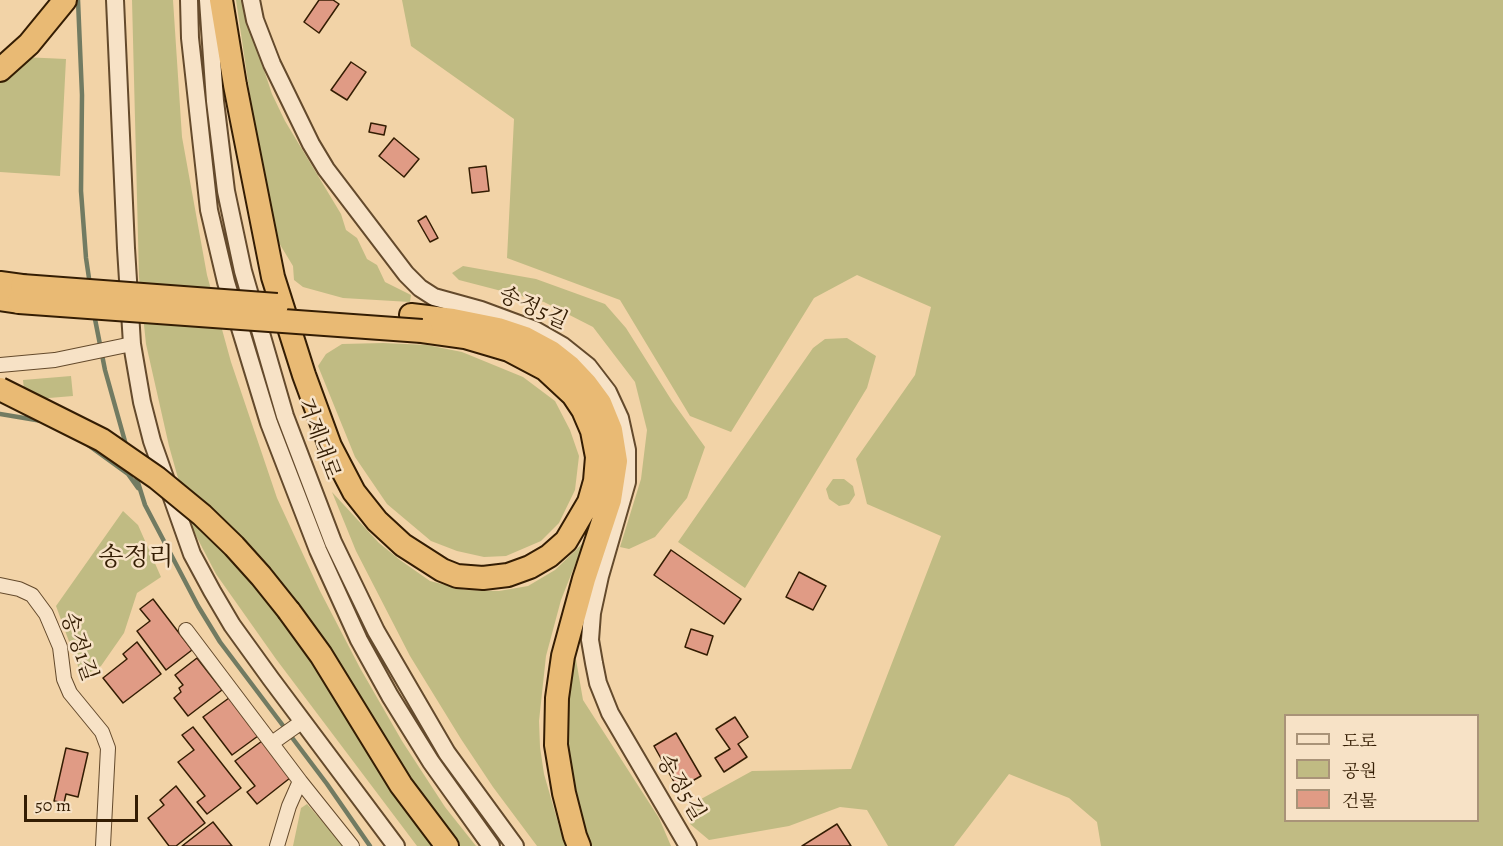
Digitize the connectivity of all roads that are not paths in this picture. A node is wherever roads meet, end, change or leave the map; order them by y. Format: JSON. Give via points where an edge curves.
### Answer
{"nodes":[{"id":1,"x":65,"y":0,"type":"edge"},
{"id":2,"x":115,"y":0,"type":"edge"},
{"id":3,"x":189,"y":0,"type":"edge"},
{"id":4,"x":208,"y":0,"type":"edge"},
{"id":5,"x":221,"y":0,"type":"edge"},
{"id":6,"x":251,"y":0,"type":"edge"},
{"id":7,"x":0,"y":70,"type":"edge"},
{"id":8,"x":0,"y":283,"type":"edge"},
{"id":9,"x":10,"y":301,"type":"edge"},
{"id":10,"x":416,"y":323,"type":"junction"},
{"id":11,"x":125,"y":346,"type":"junction"},
{"id":12,"x":0,"y":364,"type":"edge"},
{"id":13,"x":0,"y":389,"type":"edge"},
{"id":14,"x":0,"y":585,"type":"edge"},
{"id":15,"x":186,"y":630,"type":"dead end"},
{"id":16,"x":303,"y":721,"type":"junction"},
{"id":17,"x":272,"y":743,"type":"junction"},
{"id":18,"x":300,"y":781,"type":"junction"},
{"id":19,"x":393,"y":845,"type":"edge"},
{"id":20,"x":103,"y":846,"type":"edge"},
{"id":21,"x":277,"y":846,"type":"edge"},
{"id":22,"x":352,"y":846,"type":"edge"},
{"id":23,"x":447,"y":846,"type":"edge"},
{"id":24,"x":491,"y":846,"type":"edge"},
{"id":25,"x":515,"y":846,"type":"edge"},
{"id":26,"x":579,"y":846,"type":"edge"},
{"id":27,"x":688,"y":846,"type":"edge"}],
"edges":[{"from":1,"to":7,"type":"highway","via":[[29,44]]},
{"from":2,"to":11,"type":"street","via":[[125,236]]},
{"from":3,"to":24,"type":"street","name":"거제대로","via":[[209,210],[225,282],[269,423],[318,550],[359,640],[431,762]]},
{"from":4,"to":25,"type":"street","name":"거제대로","via":[[226,191],[243,271],[285,416],[333,542],[376,630],[447,753]]},
{"from":5,"to":10,"type":"highway","via":[[273,277],[330,446],[354,492],[403,545],[442,570],[457,576],[483,578],[530,567],[566,541],[589,502],[597,457],[583,410],[545,369],[509,350]]},
{"from":6,"to":27,"type":"street","name":"송정5길","via":[[272,64],[311,144],[406,274],[434,297],[536,330],[588,366],[608,392],[625,440],[627,482],[592,613],[590,640],[594,663],[610,713]]},
{"from":8,"to":10,"type":"highway","bridge":true},
{"from":9,"to":10,"type":"highway","bridge":true},
{"from":10,"to":26,"type":"highway","via":[[453,320],[498,329],[551,352],[586,384],[600,403],[611,430],[616,461],[610,500],[563,656],[557,698],[556,745]]},
{"from":11,"to":12,"type":"street","via":[[55,360]]},
{"from":11,"to":16,"type":"street","via":[[152,441],[192,554],[232,625]]},
{"from":13,"to":23,"type":"highway","bridge":true,"via":[[102,440],[157,478],[234,546],[321,655],[401,785]]},
{"from":14,"to":20,"type":"street","name":"송정1길","via":[[32,595],[46,614],[60,647],[70,693],[102,732],[108,748]]},
{"from":15,"to":17,"type":"street"},
{"from":16,"to":17,"type":"street"},
{"from":16,"to":19,"type":"street"},
{"from":17,"to":18,"type":"street"},
{"from":18,"to":21,"type":"street"},
{"from":18,"to":22,"type":"street"}]}
